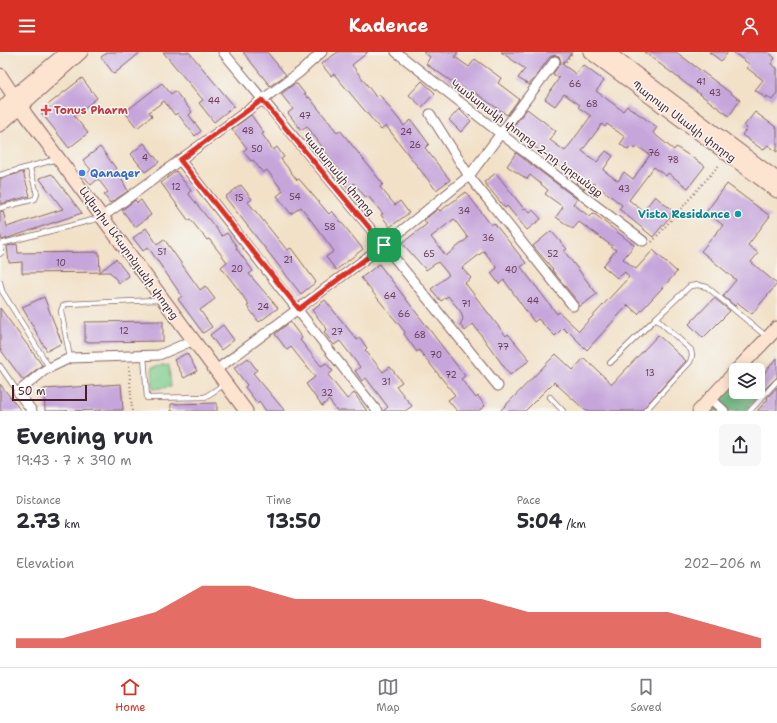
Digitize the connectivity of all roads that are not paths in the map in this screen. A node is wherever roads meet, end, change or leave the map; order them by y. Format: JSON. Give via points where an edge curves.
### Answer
{"nodes":[{"id":1,"x":67,"y":52,"type":"edge"},
{"id":2,"x":81,"y":52,"type":"edge"},
{"id":3,"x":223,"y":52,"type":"edge"},
{"id":4,"x":322,"y":52,"type":"edge"},
{"id":5,"x":396,"y":52,"type":"edge"},
{"id":6,"x":590,"y":52,"type":"edge"},
{"id":7,"x":607,"y":52,"type":"edge"},
{"id":8,"x":555,"y":61,"type":"dead end"},
{"id":9,"x":0,"y":75,"type":"edge"},
{"id":10,"x":262,"y":100,"type":"junction"},
{"id":11,"x":17,"y":101,"type":"junction"},
{"id":12,"x":0,"y":111,"type":"edge"},
{"id":13,"x":430,"y":114,"type":"dead end"},
{"id":14,"x":0,"y":125,"type":"edge"},
{"id":15,"x":501,"y":134,"type":"junction"},
{"id":16,"x":60,"y":158,"type":"junction"},
{"id":17,"x":180,"y":160,"type":"junction"},
{"id":18,"x":32,"y":166,"type":"junction"},
{"id":19,"x":0,"y":175,"type":"edge"},
{"id":20,"x":469,"y":176,"type":"junction"},
{"id":21,"x":777,"y":179,"type":"edge"},
{"id":22,"x":777,"y":191,"type":"edge"},
{"id":23,"x":0,"y":208,"type":"edge"},
{"id":24,"x":102,"y":217,"type":"junction"},
{"id":25,"x":644,"y":241,"type":"road end"},
{"id":26,"x":0,"y":245,"type":"edge"},
{"id":27,"x":384,"y":245,"type":"junction"},
{"id":28,"x":0,"y":254,"type":"edge"},
{"id":29,"x":0,"y":282,"type":"edge"},
{"id":30,"x":166,"y":303,"type":"junction"},
{"id":31,"x":573,"y":306,"type":"dead end"},
{"id":32,"x":299,"y":309,"type":"junction"},
{"id":33,"x":656,"y":318,"type":"junction"},
{"id":34,"x":774,"y":333,"type":"edge"},
{"id":35,"x":194,"y":340,"type":"junction"},
{"id":36,"x":144,"y":356,"type":"junction"},
{"id":37,"x":70,"y":358,"type":"junction"},
{"id":38,"x":610,"y":363,"type":"dead end"},
{"id":39,"x":745,"y":363,"type":"edge"},
{"id":40,"x":0,"y":366,"type":"edge"},
{"id":41,"x":50,"y":367,"type":"junction"},
{"id":42,"x":216,"y":370,"type":"junction"},
{"id":43,"x":729,"y":379,"type":"edge"},
{"id":44,"x":777,"y":381,"type":"edge"},
{"id":45,"x":226,"y":384,"type":"junction"},
{"id":46,"x":498,"y":386,"type":"dead end"},
{"id":47,"x":18,"y":392,"type":"junction"},
{"id":48,"x":550,"y":397,"type":"dead end"},
{"id":49,"x":710,"y":398,"type":"junction"},
{"id":50,"x":32,"y":411,"type":"edge"},
{"id":51,"x":246,"y":411,"type":"edge"},
{"id":52,"x":377,"y":411,"type":"edge"},
{"id":53,"x":563,"y":411,"type":"edge"},
{"id":54,"x":645,"y":411,"type":"edge"},
{"id":55,"x":699,"y":411,"type":"edge"},
{"id":56,"x":724,"y":411,"type":"edge"},
{"id":57,"x":750,"y":411,"type":"edge"}],
"edges":[{"from":1,"to":11,"type":"street"},
{"from":2,"to":11,"type":"street"},
{"from":3,"to":10,"type":"street","name":"Կամարակի փողոց"},
{"from":4,"to":10,"type":"street"},
{"from":5,"to":15,"type":"street","name":"Կամարակի փողոց 2-րդ նրբանցք"},
{"from":6,"to":22,"type":"street","name":"Պարույր Սևակի փողոց"},
{"from":7,"to":21,"type":"street","name":"Պարույր Սևակի փողոց"},
{"from":8,"to":15,"type":"street"},
{"from":9,"to":11,"type":"street","name":"Ավետիս Ահարոնյանի փողոց"},
{"from":10,"to":17,"type":"street"},
{"from":10,"to":27,"type":"street","name":"Կամարակի փողոց"},
{"from":11,"to":12,"type":"street"},
{"from":11,"to":14,"type":"street"},
{"from":11,"to":16,"type":"street","name":"Ավետիս Ահարոնյանի փողոց"},
{"from":13,"to":20,"type":"street"},
{"from":15,"to":20,"type":"street"},
{"from":15,"to":25,"type":"street","name":"Կամարակի փողոց 2-րդ նրբանցք"},
{"from":16,"to":18,"type":"lane"},
{"from":16,"to":24,"type":"street","name":"Ավետիս Ահարոնյանի փողոց"},
{"from":17,"to":24,"type":"street"},
{"from":17,"to":32,"type":"street"},
{"from":18,"to":19,"type":"lane"},
{"from":18,"to":23,"type":"lane","via":[[30,172],[37,197]]},
{"from":20,"to":27,"type":"street"},
{"from":20,"to":31,"type":"street"},
{"from":24,"to":26,"type":"lane"},
{"from":24,"to":30,"type":"street","name":"Ավետիս Ահարոնյանի փողոց"},
{"from":26,"to":28,"type":"lane"},
{"from":27,"to":32,"type":"street"},
{"from":27,"to":46,"type":"street","name":"Կամարակի փողոց"},
{"from":29,"to":41,"type":"lane","via":[[2,291]]},
{"from":30,"to":35,"type":"street","name":"Ավետիս Ահարոնյանի փողոց"},
{"from":30,"to":37,"type":"lane","via":[[156,300],[63,306],[61,311]]},
{"from":32,"to":42,"type":"street"},
{"from":32,"to":52,"type":"street"},
{"from":33,"to":34,"type":"lane","via":[[690,286],[698,285],[707,287]]},
{"from":33,"to":38,"type":"lane"},
{"from":33,"to":54,"type":"lane","via":[[691,350],[692,356],[690,362]]},
{"from":34,"to":39,"type":"street"},
{"from":35,"to":36,"type":"street","via":[[159,355]]},
{"from":35,"to":42,"type":"street","name":"Ավետիս Ահարոնյանի փողոց"},
{"from":36,"to":37,"type":"street"},
{"from":36,"to":45,"type":"lane","via":[[147,398],[204,397]]},
{"from":37,"to":41,"type":"street"},
{"from":40,"to":47,"type":"lane"},
{"from":41,"to":47,"type":"street"},
{"from":42,"to":45,"type":"street","name":"Ավետիս Ահարոնյանի փողոց"},
{"from":43,"to":49,"type":"street"},
{"from":44,"to":57,"type":"lane"},
{"from":45,"to":51,"type":"street","name":"Ավետիս Ահարոնյանի փողոց"},
{"from":47,"to":50,"type":"street"},
{"from":48,"to":53,"type":"lane"},
{"from":49,"to":55,"type":"street"},
{"from":49,"to":56,"type":"street"}]}
